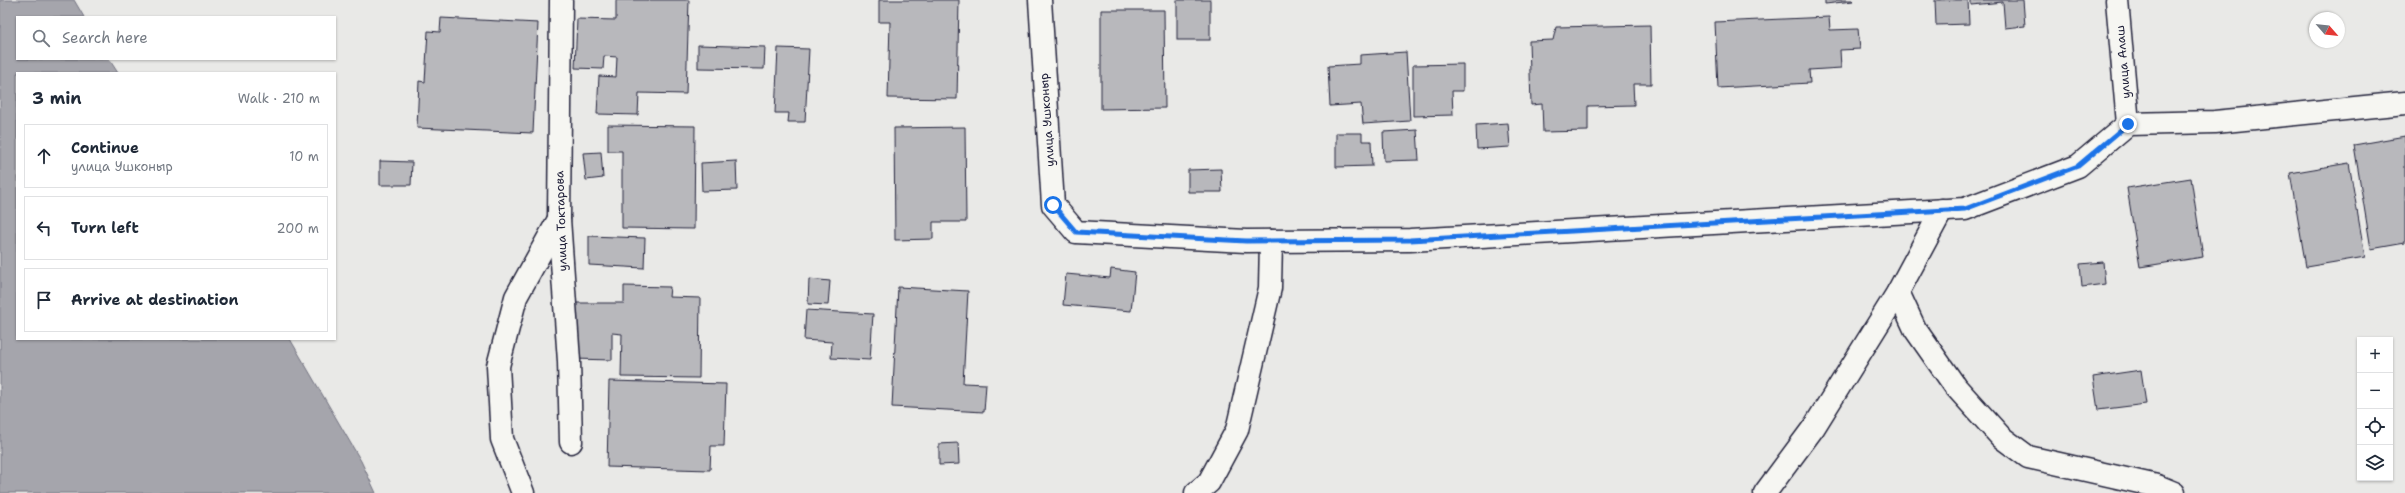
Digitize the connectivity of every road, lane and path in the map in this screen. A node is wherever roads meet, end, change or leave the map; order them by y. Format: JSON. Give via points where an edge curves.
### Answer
{"nodes":[{"id":1,"x":561,"y":0,"type":"edge"},
{"id":2,"x":1040,"y":0,"type":"edge"},
{"id":3,"x":2117,"y":0,"type":"edge"},
{"id":4,"x":2405,"y":103,"type":"edge"},
{"id":5,"x":2128,"y":124,"type":"junction"},
{"id":6,"x":1942,"y":210,"type":"junction"},
{"id":7,"x":559,"y":219,"type":"junction"},
{"id":8,"x":1271,"y":241,"type":"junction"},
{"id":9,"x":1898,"y":292,"type":"junction"},
{"id":10,"x":571,"y":442,"type":"dead end"},
{"id":11,"x":523,"y":493,"type":"edge"},
{"id":12,"x":1196,"y":493,"type":"edge"},
{"id":13,"x":1766,"y":493,"type":"edge"},
{"id":14,"x":2174,"y":493,"type":"edge"}],
"edges":[{"from":1,"to":7,"type":"street","name":"улица Токтарова"},
{"from":2,"to":8,"type":"street","name":"улица Ушконыр","via":[[1053,205],[1076,232]]},
{"from":3,"to":5,"type":"street","name":"улица Алаш"},
{"from":4,"to":5,"type":"street","via":[[2215,122]]},
{"from":5,"to":6,"type":"street","via":[[2078,166],[1965,209]]},
{"from":6,"to":8,"type":"street","via":[[1410,240]]},
{"from":6,"to":9,"type":"street"},
{"from":7,"to":10,"type":"street","name":"улица Токтарова","via":[[569,361]]},
{"from":7,"to":11,"type":"street","via":[[516,297],[498,366],[502,439]]},
{"from":8,"to":12,"type":"street","via":[[1270,288],[1237,430],[1209,482]]},
{"from":9,"to":13,"type":"street","via":[[1814,427]]},
{"from":9,"to":14,"type":"street","via":[[1915,330],[1955,386],[2000,437],[2028,457],[2157,486]]}]}
